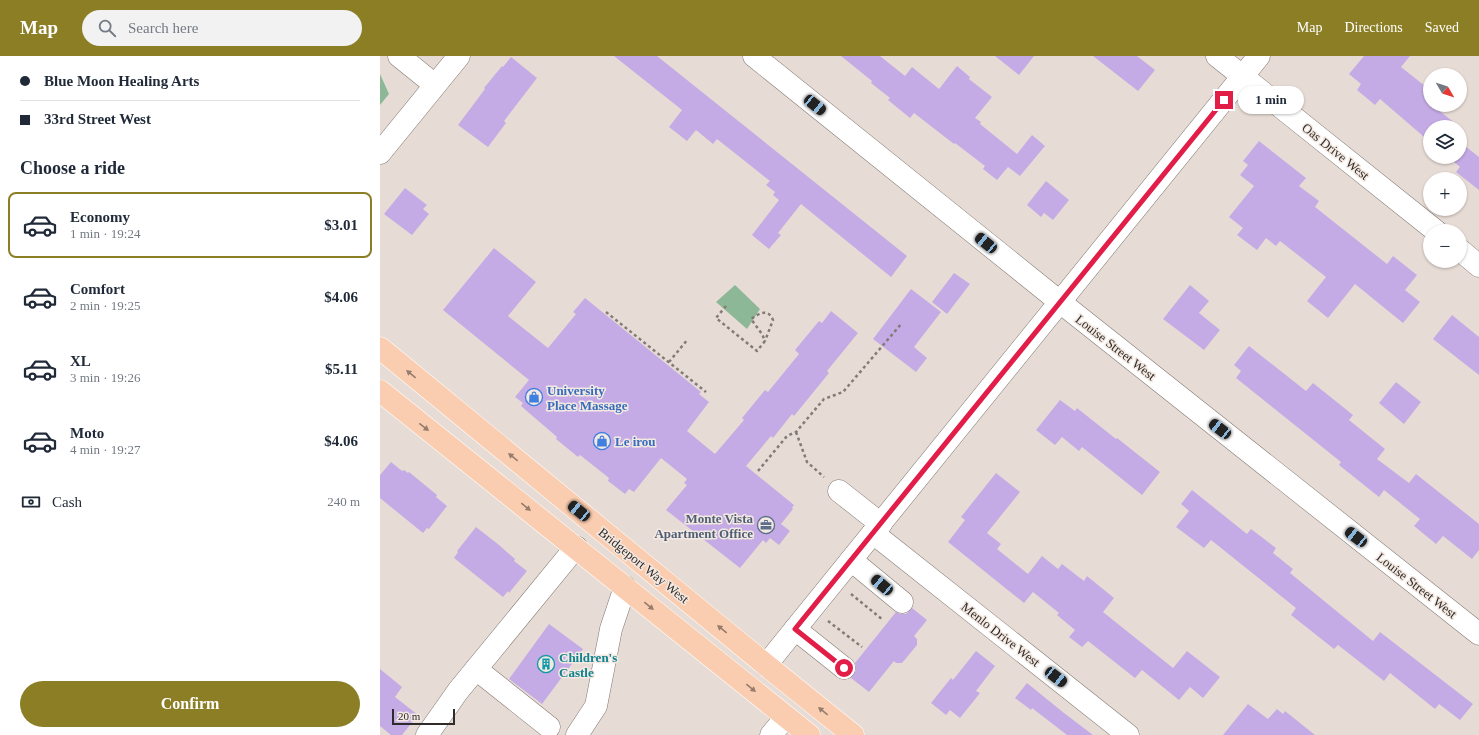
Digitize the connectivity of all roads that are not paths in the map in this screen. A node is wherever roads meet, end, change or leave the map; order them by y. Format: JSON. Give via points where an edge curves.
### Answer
{"nodes":[{"id":1,"x":399,"y":56,"type":"edge"},
{"id":2,"x":459,"y":56,"type":"edge"},
{"id":3,"x":754,"y":56,"type":"edge"},
{"id":4,"x":1218,"y":56,"type":"edge"},
{"id":5,"x":1259,"y":56,"type":"edge"},
{"id":6,"x":1243,"y":76,"type":"junction"},
{"id":7,"x":435,"y":85,"type":"junction"},
{"id":8,"x":380,"y":153,"type":"edge"},
{"id":9,"x":1427,"y":224,"type":"edge"},
{"id":10,"x":1467,"y":256,"type":"edge"},
{"id":11,"x":1479,"y":266,"type":"edge"},
{"id":12,"x":1060,"y":302,"type":"junction"},
{"id":13,"x":380,"y":348,"type":"edge"},
{"id":14,"x":380,"y":391,"type":"edge"},
{"id":15,"x":839,"y":491,"type":"road end"},
{"id":16,"x":877,"y":528,"type":"junction"},
{"id":17,"x":576,"y":548,"type":"junction"},
{"id":18,"x":851,"y":560,"type":"junction"},
{"id":19,"x":625,"y":587,"type":"junction"},
{"id":20,"x":902,"y":602,"type":"dead end"},
{"id":21,"x":795,"y":629,"type":"junction"},
{"id":22,"x":1479,"y":634,"type":"edge"},
{"id":23,"x":766,"y":665,"type":"junction"},
{"id":24,"x":844,"y":668,"type":"dead end"},
{"id":25,"x":476,"y":669,"type":"junction"},
{"id":26,"x":786,"y":716,"type":"junction"},
{"id":27,"x":549,"y":727,"type":"dead end"},
{"id":28,"x":427,"y":735,"type":"edge"},
{"id":29,"x":577,"y":735,"type":"edge"},
{"id":30,"x":772,"y":735,"type":"edge"},
{"id":31,"x":810,"y":735,"type":"edge"},
{"id":32,"x":853,"y":735,"type":"edge"},
{"id":33,"x":1128,"y":735,"type":"edge"}],
"edges":[{"from":1,"to":7,"type":"street"},
{"from":2,"to":7,"type":"street"},
{"from":3,"to":12,"type":"street","name":"Louise Street West"},
{"from":4,"to":6,"type":"street","name":"Oas Drive West"},
{"from":5,"to":6,"type":"street"},
{"from":6,"to":9,"type":"street","name":"Oas Drive West"},
{"from":6,"to":12,"type":"street"},
{"from":7,"to":8,"type":"street"},
{"from":10,"to":11,"type":"street"},
{"from":12,"to":16,"type":"street"},
{"from":12,"to":22,"type":"street","name":"Louise Street West"},
{"from":23,"to":13,"type":"main road","name":"Bridgeport Way West","one_way":true},
{"from":14,"to":17,"type":"main road","one_way":true},
{"from":15,"to":16,"type":"street","name":"Menlo Drive West"},
{"from":16,"to":18,"type":"street"},
{"from":16,"to":33,"type":"street","name":"Menlo Drive West"},
{"from":17,"to":19,"type":"main road"},
{"from":17,"to":25,"type":"street"},
{"from":18,"to":20,"type":"street"},
{"from":18,"to":21,"type":"street"},
{"from":19,"to":26,"type":"main road","one_way":true},
{"from":19,"to":29,"type":"street","via":[[612,629],[596,706]]},
{"from":21,"to":23,"type":"street"},
{"from":21,"to":24,"type":"street"},
{"from":32,"to":23,"type":"main road","name":"Bridgeport Way West","one_way":true},
{"from":25,"to":27,"type":"street"},
{"from":25,"to":28,"type":"street"},
{"from":26,"to":30,"type":"street"},
{"from":26,"to":31,"type":"main road"}]}
